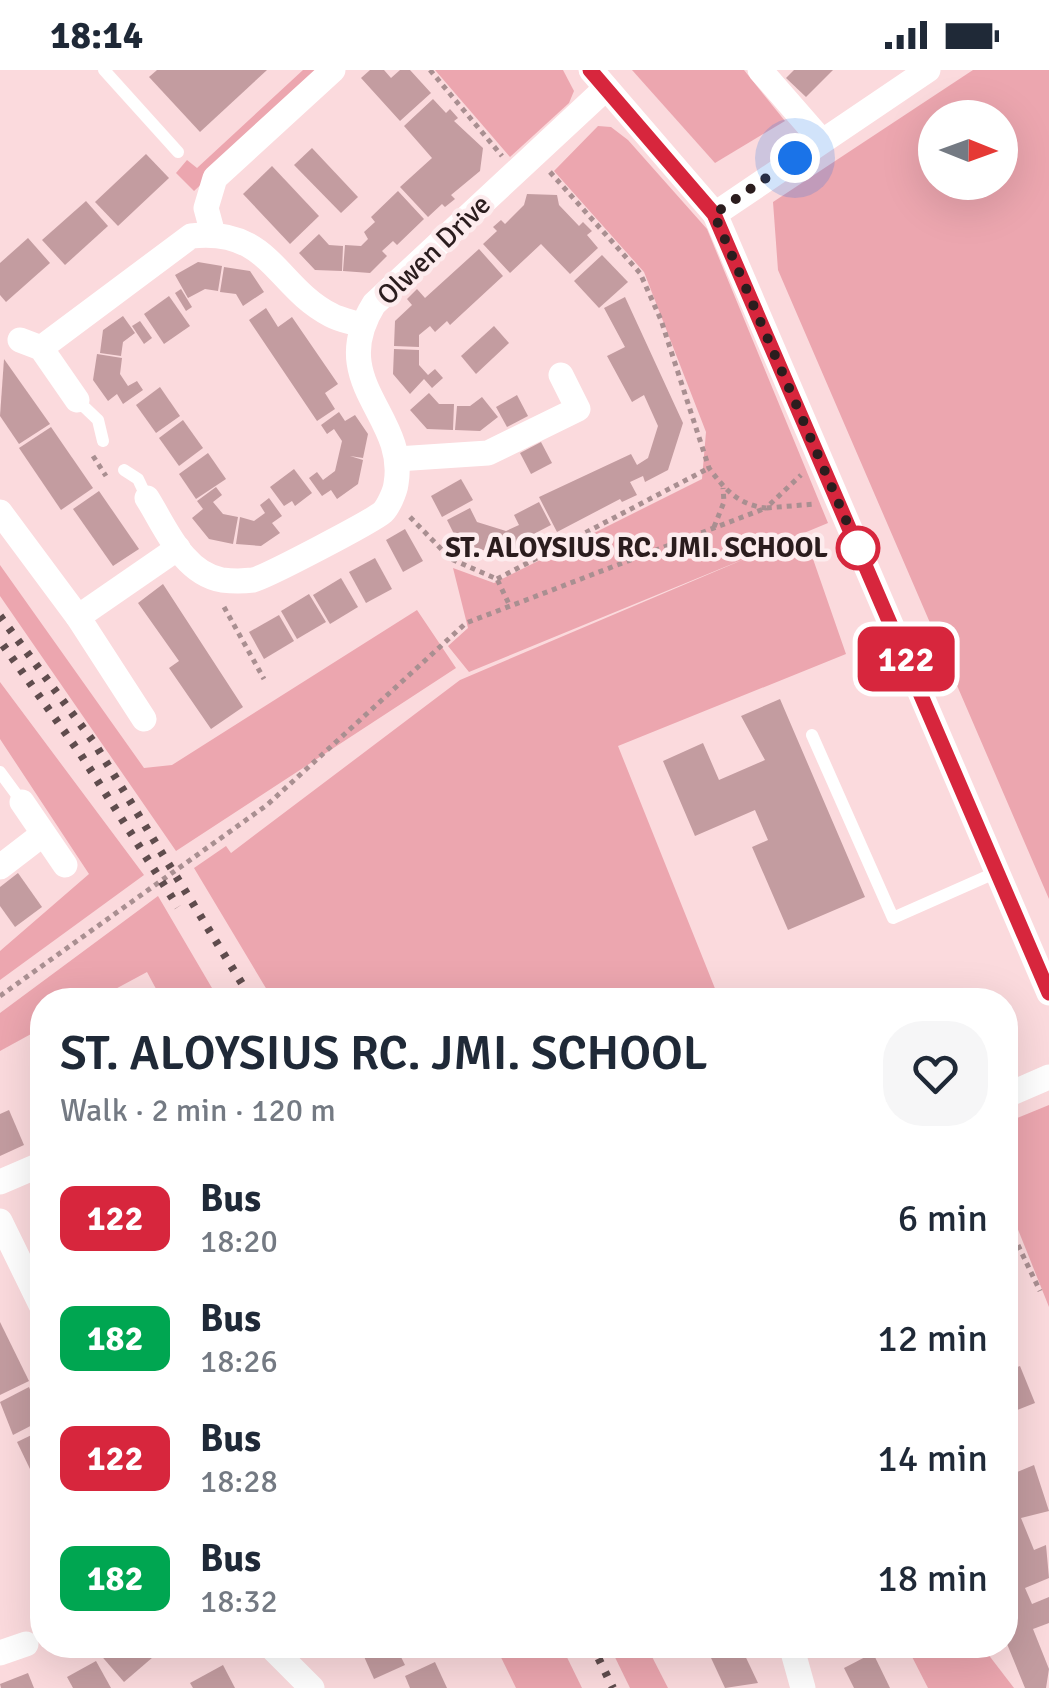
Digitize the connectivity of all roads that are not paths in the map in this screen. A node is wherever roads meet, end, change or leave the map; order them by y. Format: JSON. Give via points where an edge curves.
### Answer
{"nodes":[{"id":1,"x":104,"y":70,"type":"edge"},
{"id":2,"x":333,"y":70,"type":"edge"},
{"id":3,"x":760,"y":70,"type":"edge"},
{"id":4,"x":928,"y":70,"type":"edge"},
{"id":5,"x":598,"y":79,"type":"edge"},
{"id":6,"x":822,"y":140,"type":"junction"},
{"id":7,"x":178,"y":152,"type":"dead end"},
{"id":8,"x":714,"y":214,"type":"junction"},
{"id":9,"x":212,"y":234,"type":"junction"},
{"id":10,"x":361,"y":325,"type":"junction"},
{"id":11,"x":20,"y":341,"type":"edge"},
{"id":12,"x":561,"y":375,"type":"dead end"},
{"id":13,"x":77,"y":400,"type":"joint"},
{"id":14,"x":103,"y":441,"type":"dead end"},
{"id":15,"x":397,"y":460,"type":"junction"},
{"id":16,"x":124,"y":470,"type":"dead end"},
{"id":17,"x":147,"y":498,"type":"joint"},
{"id":18,"x":0,"y":512,"type":"edge"},
{"id":19,"x":178,"y":548,"type":"junction"},
{"id":20,"x":78,"y":618,"type":"junction"},
{"id":21,"x":144,"y":719,"type":"dead end"},
{"id":22,"x":812,"y":735,"type":"dead end"},
{"id":23,"x":0,"y":772,"type":"edge"},
{"id":24,"x":22,"y":802,"type":"joint"},
{"id":25,"x":44,"y":834,"type":"junction"},
{"id":26,"x":65,"y":864,"type":"dead end"},
{"id":27,"x":0,"y":867,"type":"edge"},
{"id":28,"x":997,"y":872,"type":"junction"},
{"id":29,"x":1049,"y":993,"type":"edge"},
{"id":30,"x":1049,"y":1077,"type":"edge"},
{"id":31,"x":1018,"y":1090,"type":"edge"},
{"id":32,"x":30,"y":1169,"type":"edge"},
{"id":33,"x":0,"y":1182,"type":"edge"},
{"id":34,"x":0,"y":1221,"type":"edge"},
{"id":35,"x":30,"y":1283,"type":"edge"},
{"id":36,"x":26,"y":1644,"type":"dead end"},
{"id":37,"x":0,"y":1653,"type":"edge"},
{"id":38,"x":282,"y":1658,"type":"edge"},
{"id":39,"x":795,"y":1658,"type":"edge"},
{"id":40,"x":312,"y":1688,"type":"edge"},
{"id":41,"x":804,"y":1688,"type":"edge"}],
"edges":[{"from":1,"to":7,"type":"lane"},
{"from":2,"to":9,"type":"street","via":[[215,178],[206,208]]},
{"from":3,"to":6,"type":"street"},
{"from":4,"to":6,"type":"street"},
{"from":5,"to":8,"type":"street"},
{"from":5,"to":10,"type":"street","name":"Olwen Drive","via":[[525,164],[374,304]]},
{"from":6,"to":8,"type":"street"},
{"from":8,"to":28,"type":"street"},
{"from":9,"to":10,"type":"street","via":[[257,249],[330,315]]},
{"from":9,"to":11,"type":"street","via":[[191,236]]},
{"from":10,"to":15,"type":"street","name":"Olwen Drive","via":[[361,380]]},
{"from":11,"to":13,"type":"street"},
{"from":12,"to":15,"type":"street","via":[[578,409],[488,453]]},
{"from":13,"to":14,"type":"lane","via":[[98,420]]},
{"from":15,"to":19,"type":"street","via":[[384,512],[255,580],[221,580],[193,567]]},
{"from":16,"to":17,"type":"lane","via":[[138,479]]},
{"from":17,"to":19,"type":"street"},
{"from":18,"to":20,"type":"street"},
{"from":19,"to":20,"type":"street"},
{"from":20,"to":21,"type":"street"},
{"from":22,"to":28,"type":"lane","via":[[893,918]]},
{"from":23,"to":24,"type":"lane"},
{"from":24,"to":25,"type":"street"},
{"from":25,"to":26,"type":"street"},
{"from":25,"to":27,"type":"street"},
{"from":28,"to":29,"type":"street"},
{"from":30,"to":31,"type":"street"},
{"from":32,"to":33,"type":"street"},
{"from":34,"to":35,"type":"street"},
{"from":36,"to":37,"type":"street"},
{"from":38,"to":40,"type":"street"},
{"from":39,"to":41,"type":"street"}]}
